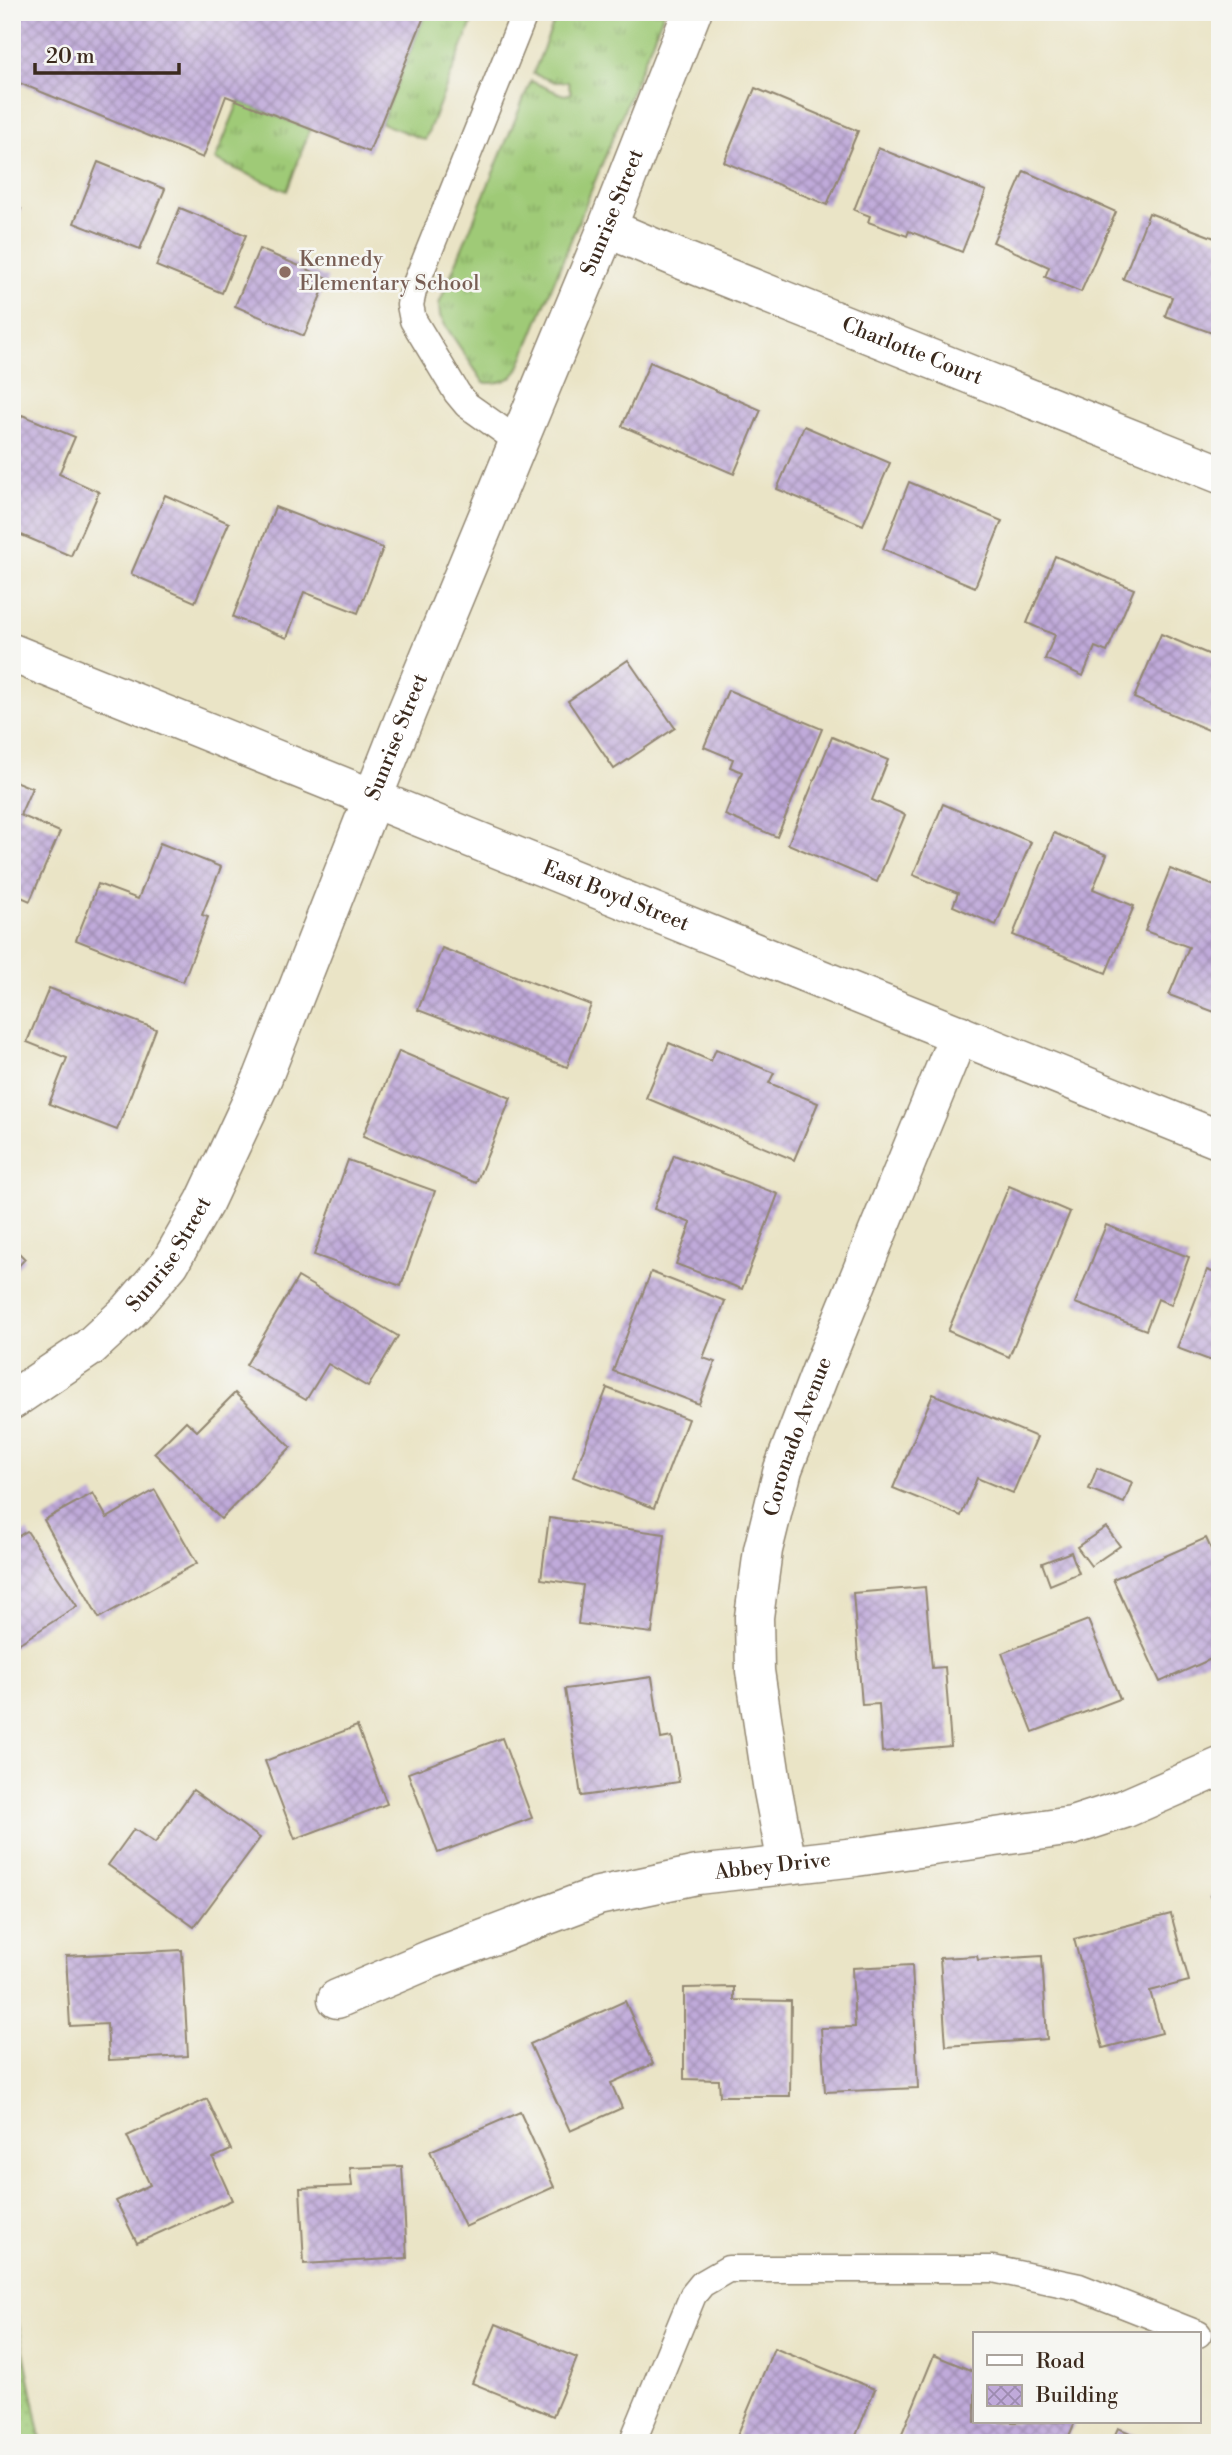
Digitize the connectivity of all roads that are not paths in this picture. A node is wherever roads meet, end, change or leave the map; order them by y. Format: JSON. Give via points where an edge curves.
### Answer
{"nodes":[{"id":1,"x":525,"y":12,"type":"edge"},
{"id":2,"x":692,"y":12,"type":"edge"},
{"id":3,"x":607,"y":228,"type":"junction"},
{"id":4,"x":519,"y":442,"type":"junction"},
{"id":5,"x":1220,"y":474,"type":"edge"},
{"id":6,"x":12,"y":653,"type":"edge"},
{"id":7,"x":374,"y":798,"type":"junction"},
{"id":8,"x":959,"y":1034,"type":"junction"},
{"id":9,"x":1220,"y":1140,"type":"edge"},
{"id":10,"x":12,"y":1400,"type":"edge"},
{"id":11,"x":1220,"y":1768,"type":"edge"},
{"id":12,"x":787,"y":1864,"type":"junction"},
{"id":13,"x":337,"y":1999,"type":"dead end"},
{"id":14,"x":1193,"y":2332,"type":"edge"},
{"id":15,"x":1200,"y":2335,"type":"edge"},
{"id":16,"x":1220,"y":2343,"type":"edge"},
{"id":17,"x":632,"y":2443,"type":"edge"}],
"edges":[{"from":1,"to":4,"type":"lane","via":[[410,305],[413,320],[457,393]]},
{"from":2,"to":3,"type":"street","name":"Sunrise Street"},
{"from":3,"to":4,"type":"street","name":"Sunrise Street"},
{"from":3,"to":5,"type":"street","name":"Charlotte Court"},
{"from":4,"to":7,"type":"street","name":"Sunrise Street"},
{"from":6,"to":7,"type":"street","name":"East Boyd Street"},
{"from":7,"to":8,"type":"street","name":"East Boyd Street"},
{"from":7,"to":10,"type":"street","name":"Sunrise Street","via":[[263,1077],[205,1201],[170,1263],[89,1348]]},
{"from":8,"to":9,"type":"street","name":"East Boyd Street"},
{"from":8,"to":12,"type":"street","name":"Coronado Avenue","via":[[783,1469],[763,1550],[754,1617],[755,1671]]},
{"from":11,"to":12,"type":"street","name":"Abbey Drive","via":[[1072,1826]]},
{"from":12,"to":13,"type":"street","name":"Abbey Drive","via":[[697,1875],[598,1896]]},
{"from":14,"to":17,"type":"lane","via":[[1080,2287],[993,2269],[728,2269],[693,2295]]},
{"from":15,"to":16,"type":"lane"}]}
